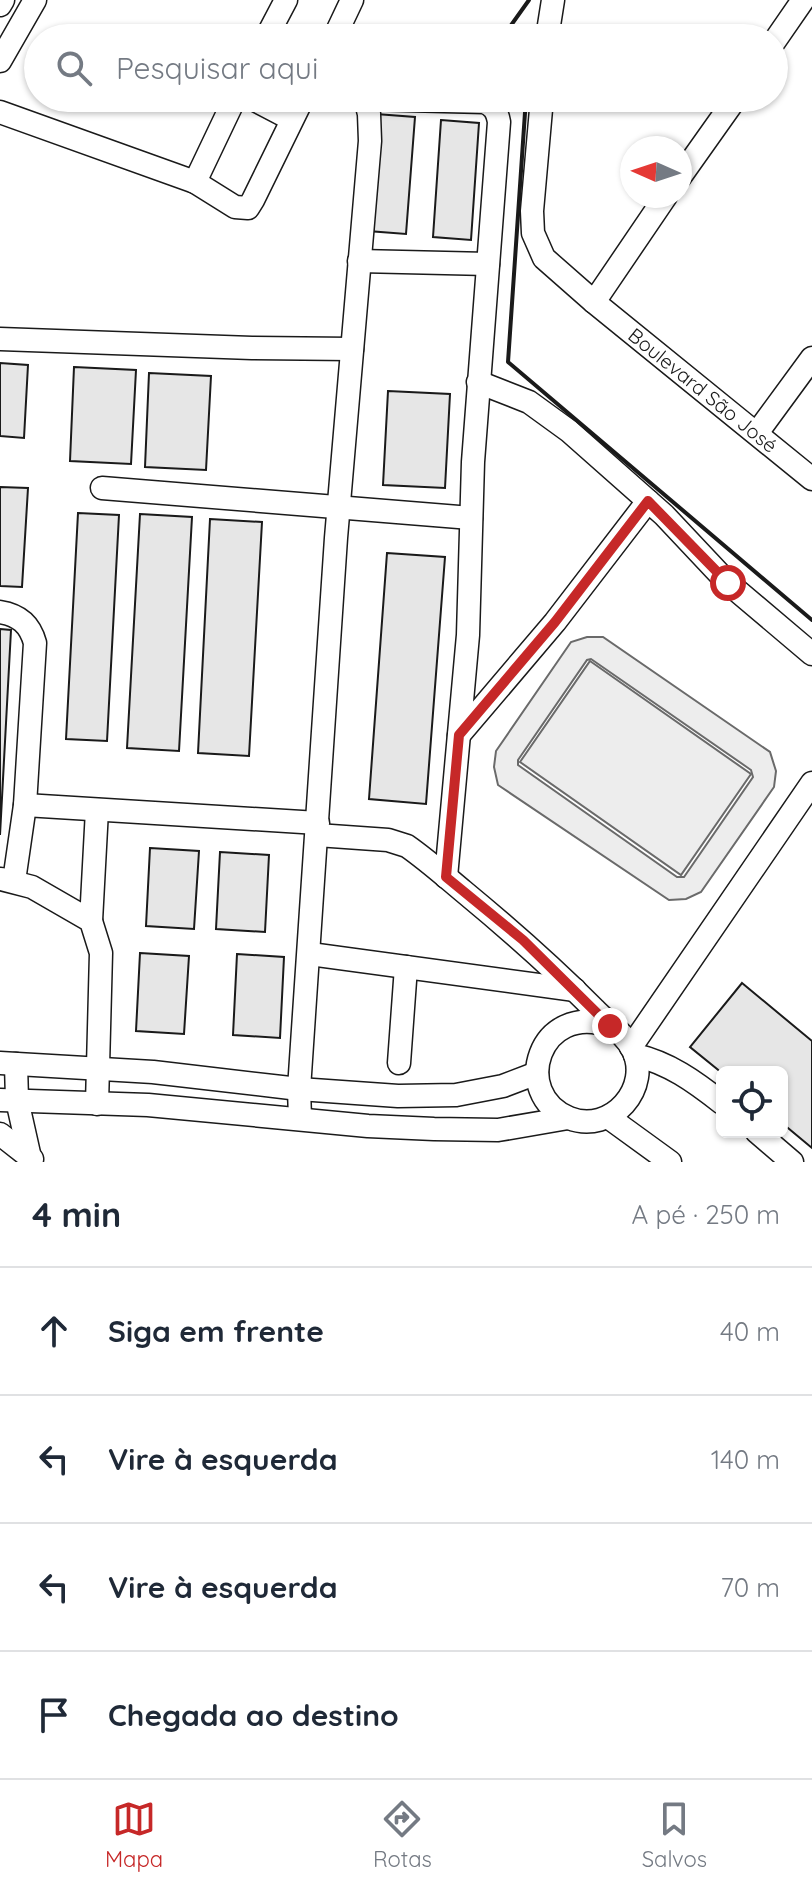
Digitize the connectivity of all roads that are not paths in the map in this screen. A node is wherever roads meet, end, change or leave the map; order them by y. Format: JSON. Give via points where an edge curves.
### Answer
{"nodes":[{"id":1,"x":35,"y":0,"type":"edge"},
{"id":2,"x":286,"y":0,"type":"edge"},
{"id":3,"x":352,"y":0,"type":"edge"},
{"id":4,"x":553,"y":0,"type":"edge"},
{"id":5,"x":803,"y":0,"type":"edge"},
{"id":6,"x":273,"y":24,"type":"edge"},
{"id":7,"x":341,"y":24,"type":"edge"},
{"id":8,"x":549,"y":24,"type":"edge"},
{"id":9,"x":786,"y":24,"type":"edge"},
{"id":10,"x":0,"y":61,"type":"edge"},
{"id":11,"x":0,"y":112,"type":"edge"},
{"id":12,"x":228,"y":112,"type":"edge"},
{"id":13,"x":278,"y":112,"type":"edge"},
{"id":14,"x":295,"y":112,"type":"edge"},
{"id":15,"x":368,"y":112,"type":"edge"},
{"id":16,"x":497,"y":112,"type":"edge"},
{"id":17,"x":541,"y":112,"type":"edge"},
{"id":18,"x":726,"y":112,"type":"edge"},
{"id":19,"x":291,"y":119,"type":"junction"},
{"id":20,"x":692,"y":160,"type":"edge"},
{"id":21,"x":195,"y":182,"type":"junction"},
{"id":22,"x":658,"y":208,"type":"edge"},
{"id":23,"x":359,"y":261,"type":"junction"},
{"id":24,"x":488,"y":264,"type":"junction"},
{"id":25,"x":594,"y":302,"type":"junction"},
{"id":26,"x":0,"y":339,"type":"edge"},
{"id":27,"x":352,"y":349,"type":"junction"},
{"id":28,"x":812,"y":358,"type":"edge"},
{"id":29,"x":478,"y":382,"type":"junction"},
{"id":30,"x":757,"y":433,"type":"junction"},
{"id":31,"x":812,"y":479,"type":"edge"},
{"id":32,"x":102,"y":488,"type":"dead end"},
{"id":33,"x":648,"y":501,"type":"junction"},
{"id":34,"x":339,"y":508,"type":"junction"},
{"id":35,"x":471,"y":518,"type":"junction"},
{"id":36,"x":0,"y":612,"type":"edge"},
{"id":37,"x":812,"y":654,"type":"edge"},
{"id":38,"x":459,"y":735,"type":"junction"},
{"id":39,"x":812,"y":783,"type":"edge"},
{"id":40,"x":25,"y":805,"type":"junction"},
{"id":41,"x":97,"y":810,"type":"junction"},
{"id":42,"x":318,"y":829,"type":"junction"},
{"id":43,"x":446,"y":877,"type":"junction"},
{"id":44,"x":7,"y":880,"type":"edge"},
{"id":45,"x":91,"y":921,"type":"junction"},
{"id":46,"x":310,"y":954,"type":"junction"},
{"id":47,"x":406,"y":967,"type":"junction"},
{"id":48,"x":575,"y":990,"type":"junction"},
{"id":49,"x":610,"y":1026,"type":"junction"},
{"id":50,"x":633,"y":1051,"type":"junction"},
{"id":51,"x":399,"y":1063,"type":"dead end"},
{"id":52,"x":8,"y":1064,"type":"edge"},
{"id":53,"x":99,"y":1069,"type":"junction"},
{"id":54,"x":537,"y":1073,"type":"junction"},
{"id":55,"x":299,"y":1089,"type":"junction"},
{"id":56,"x":716,"y":1099,"type":"edge"},
{"id":57,"x":8,"y":1100,"type":"edge"},
{"id":58,"x":97,"y":1104,"type":"junction"},
{"id":59,"x":608,"y":1117,"type":"junction"},
{"id":60,"x":300,"y":1118,"type":"junction"},
{"id":61,"x":568,"y":1118,"type":"junction"},
{"id":62,"x":0,"y":1134,"type":"edge"},
{"id":63,"x":764,"y":1138,"type":"edge"},
{"id":64,"x":33,"y":1160,"type":"edge"},
{"id":65,"x":670,"y":1162,"type":"edge"},
{"id":66,"x":792,"y":1162,"type":"edge"}],
"edges":[{"from":1,"to":10,"type":"street"},
{"from":2,"to":6,"type":"street"},
{"from":3,"to":7,"type":"street"},
{"from":4,"to":8,"type":"street"},
{"from":5,"to":9,"type":"street"},
{"from":11,"to":21,"type":"street"},
{"from":12,"to":21,"type":"street"},
{"from":13,"to":19,"type":"street"},
{"from":14,"to":19,"type":"street"},
{"from":15,"to":23,"type":"street"},
{"from":16,"to":24,"type":"street"},
{"from":17,"to":25,"type":"street","name":"Boulevard São José","via":[[533,233],[544,258]]},
{"from":18,"to":20,"type":"street"},
{"from":19,"to":21,"type":"street","via":[[245,209]]},
{"from":22,"to":25,"type":"street"},
{"from":23,"to":24,"type":"street"},
{"from":23,"to":27,"type":"street"},
{"from":24,"to":29,"type":"street"},
{"from":25,"to":30,"type":"street","name":"Boulevard São José"},
{"from":26,"to":27,"type":"street"},
{"from":27,"to":34,"type":"street"},
{"from":28,"to":30,"type":"street"},
{"from":29,"to":33,"type":"street","via":[[545,413]]},
{"from":29,"to":35,"type":"street"},
{"from":30,"to":31,"type":"street","name":"Boulevard São José"},
{"from":32,"to":34,"type":"street"},
{"from":33,"to":37,"type":"street","via":[[728,583]]},
{"from":33,"to":38,"type":"street"},
{"from":34,"to":35,"type":"street"},
{"from":34,"to":42,"type":"street"},
{"from":35,"to":38,"type":"street"},
{"from":36,"to":40,"type":"street","via":[[22,620],[35,643]]},
{"from":38,"to":43,"type":"street"},
{"from":39,"to":50,"type":"street"},
{"from":40,"to":41,"type":"street"},
{"from":40,"to":44,"type":"street"},
{"from":41,"to":42,"type":"street"},
{"from":41,"to":45,"type":"street"},
{"from":42,"to":43,"type":"street","via":[[402,843]]},
{"from":42,"to":46,"type":"street"},
{"from":43,"to":48,"type":"street"},
{"from":44,"to":45,"type":"street","via":[[32,887]]},
{"from":45,"to":53,"type":"street","via":[[101,953]]},
{"from":46,"to":47,"type":"street"},
{"from":46,"to":55,"type":"street"},
{"from":47,"to":48,"type":"street"},
{"from":47,"to":51,"type":"street"},
{"from":48,"to":49,"type":"street"},
{"from":49,"to":50,"type":"street"},
{"from":49,"to":54,"type":"street","via":[[581,1021],[554,1033],[539,1058]]},
{"from":50,"to":56,"type":"street","via":[[676,1069]]},
{"from":50,"to":59,"type":"street","via":[[636,1084],[630,1098]]},
{"from":52,"to":53,"type":"street"},
{"from":52,"to":57,"type":"street"},
{"from":53,"to":55,"type":"street"},
{"from":53,"to":58,"type":"street"},
{"from":54,"to":55,"type":"street","via":[[456,1095]]},
{"from":54,"to":61,"type":"street","via":[[541,1092]]},
{"from":55,"to":60,"type":"street"},
{"from":57,"to":58,"type":"street"},
{"from":57,"to":64,"type":"street"},
{"from":58,"to":60,"type":"street"},
{"from":59,"to":61,"type":"street","via":[[582,1122]]},
{"from":59,"to":65,"type":"street"},
{"from":60,"to":61,"type":"street","via":[[466,1130]]},
{"from":62,"to":64,"type":"street"},
{"from":63,"to":66,"type":"street"}]}
